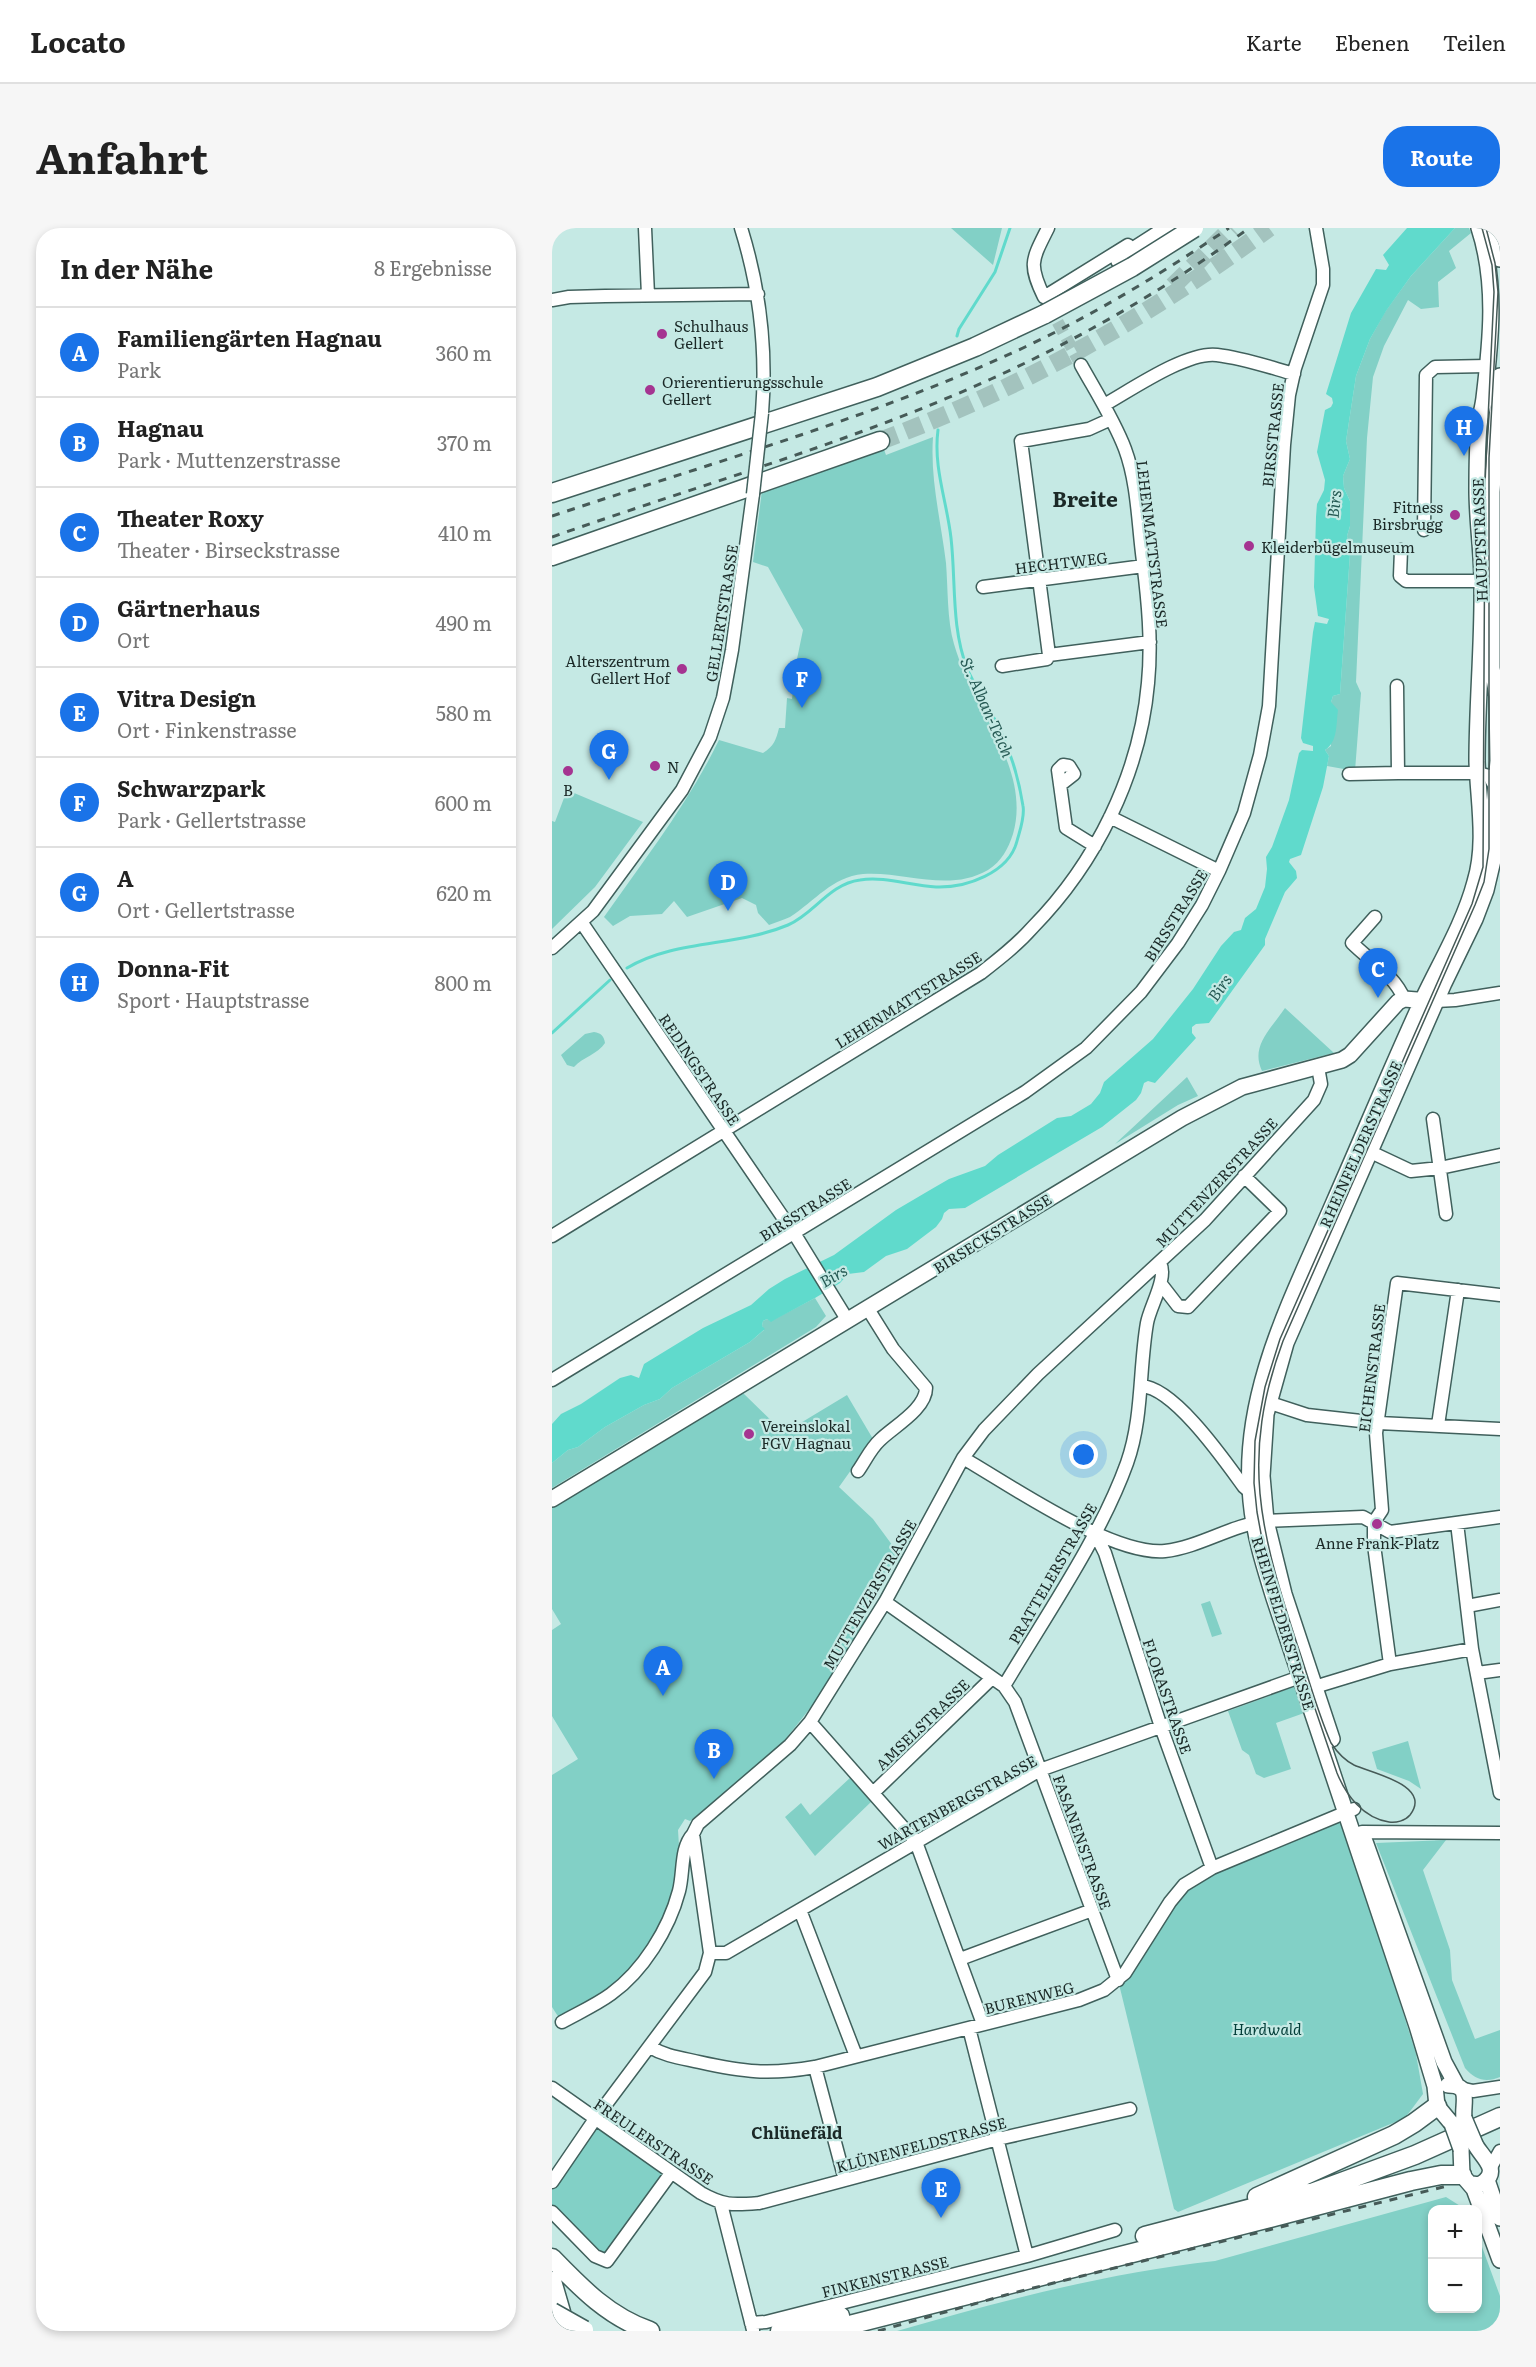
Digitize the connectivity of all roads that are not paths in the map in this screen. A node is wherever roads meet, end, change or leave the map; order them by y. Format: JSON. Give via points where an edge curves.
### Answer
{"nodes":[{"id":1,"x":645,"y":228,"type":"edge"},
{"id":2,"x":741,"y":228,"type":"edge"},
{"id":3,"x":1048,"y":228,"type":"edge"},
{"id":4,"x":1154,"y":228,"type":"edge"},
{"id":5,"x":1170,"y":228,"type":"edge"},
{"id":6,"x":1194,"y":228,"type":"edge"},
{"id":7,"x":1316,"y":228,"type":"edge"},
{"id":8,"x":1479,"y":228,"type":"edge"},
{"id":9,"x":1492,"y":228,"type":"edge"},
{"id":10,"x":1500,"y":259,"type":"edge"},
{"id":11,"x":758,"y":294,"type":"junction"},
{"id":12,"x":648,"y":295,"type":"junction"},
{"id":13,"x":552,"y":300,"type":"edge"},
{"id":14,"x":1043,"y":305,"type":"junction"},
{"id":15,"x":1081,"y":365,"type":"tunnel mouth"},
{"id":16,"x":1487,"y":366,"type":"junction"},
{"id":17,"x":1294,"y":374,"type":"junction"},
{"id":18,"x":1500,"y":376,"type":"edge"},
{"id":19,"x":1104,"y":405,"type":"junction"},
{"id":20,"x":1493,"y":407,"type":"edge"},
{"id":21,"x":1111,"y":419,"type":"junction"},
{"id":22,"x":880,"y":441,"type":"tunnel mouth"},
{"id":23,"x":552,"y":493,"type":"edge"},
{"id":24,"x":1424,"y":530,"type":"dead end"},
{"id":25,"x":617,"y":533,"type":"junction"},
{"id":26,"x":552,"y":546,"type":"edge"},
{"id":27,"x":1401,"y":550,"type":"dead end"},
{"id":28,"x":552,"y":556,"type":"edge"},
{"id":29,"x":1144,"y":566,"type":"junction"},
{"id":30,"x":1040,"y":579,"type":"junction"},
{"id":31,"x":1487,"y":581,"type":"junction"},
{"id":32,"x":982,"y":587,"type":"dead end"},
{"id":33,"x":1150,"y":642,"type":"junction"},
{"id":34,"x":1048,"y":655,"type":"junction"},
{"id":35,"x":1002,"y":666,"type":"dead end"},
{"id":36,"x":1397,"y":686,"type":"dead end"},
{"id":37,"x":1478,"y":773,"type":"junction"},
{"id":38,"x":1349,"y":774,"type":"dead end"},
{"id":39,"x":1398,"y":774,"type":"junction"},
{"id":40,"x":1060,"y":785,"type":"dead end"},
{"id":41,"x":1495,"y":787,"type":"junction"},
{"id":42,"x":1110,"y":817,"type":"junction"},
{"id":43,"x":1095,"y":846,"type":"junction"},
{"id":44,"x":1491,"y":855,"type":"edge"},
{"id":45,"x":1220,"y":871,"type":"junction"},
{"id":46,"x":1375,"y":917,"type":"dead end"},
{"id":47,"x":582,"y":923,"type":"junction"},
{"id":48,"x":552,"y":948,"type":"edge"},
{"id":49,"x":1500,"y":993,"type":"edge"},
{"id":50,"x":1404,"y":999,"type":"junction"},
{"id":51,"x":1429,"y":1000,"type":"junction"},
{"id":52,"x":1318,"y":1067,"type":"junction"},
{"id":53,"x":1433,"y":1119,"type":"dead end"},
{"id":54,"x":724,"y":1131,"type":"junction"},
{"id":55,"x":1377,"y":1155,"type":"dead end"},
{"id":56,"x":1500,"y":1155,"type":"edge"},
{"id":57,"x":1440,"y":1168,"type":"junction"},
{"id":58,"x":1244,"y":1176,"type":"junction"},
{"id":59,"x":1446,"y":1214,"type":"dead end"},
{"id":60,"x":552,"y":1236,"type":"edge"},
{"id":61,"x":797,"y":1238,"type":"junction"},
{"id":62,"x":1160,"y":1263,"type":"junction"},
{"id":63,"x":1161,"y":1284,"type":"junction"},
{"id":64,"x":1458,"y":1290,"type":"junction"},
{"id":65,"x":1500,"y":1295,"type":"edge"},
{"id":66,"x":868,"y":1309,"type":"junction"},
{"id":67,"x":845,"y":1316,"type":"junction"},
{"id":68,"x":552,"y":1380,"type":"edge"},
{"id":69,"x":1141,"y":1386,"type":"junction"},
{"id":70,"x":1263,"y":1400,"type":"junction"},
{"id":71,"x":1379,"y":1423,"type":"junction"},
{"id":72,"x":1438,"y":1425,"type":"junction"},
{"id":73,"x":1500,"y":1429,"type":"edge"},
{"id":74,"x":963,"y":1458,"type":"junction"},
{"id":75,"x":858,"y":1471,"type":"dead end"},
{"id":76,"x":1256,"y":1492,"type":"junction"},
{"id":77,"x":552,"y":1499,"type":"edge"},
{"id":78,"x":1500,"y":1517,"type":"edge"},
{"id":79,"x":1260,"y":1522,"type":"junction"},
{"id":80,"x":1374,"y":1522,"type":"junction"},
{"id":81,"x":1457,"y":1523,"type":"junction"},
{"id":82,"x":1095,"y":1533,"type":"junction"},
{"id":83,"x":1500,"y":1600,"type":"edge"},
{"id":84,"x":885,"y":1602,"type":"junction"},
{"id":85,"x":1467,"y":1606,"type":"junction"},
{"id":86,"x":1472,"y":1649,"type":"junction"},
{"id":87,"x":1390,"y":1664,"type":"junction"},
{"id":88,"x":1500,"y":1670,"type":"edge"},
{"id":89,"x":1477,"y":1673,"type":"junction"},
{"id":90,"x":992,"y":1679,"type":"junction"},
{"id":91,"x":1306,"y":1684,"type":"junction"},
{"id":92,"x":1004,"y":1686,"type":"junction"},
{"id":93,"x":810,"y":1722,"type":"junction"},
{"id":94,"x":1161,"y":1727,"type":"junction"},
{"id":95,"x":1040,"y":1770,"type":"junction"},
{"id":96,"x":874,"y":1792,"type":"junction"},
{"id":97,"x":1500,"y":1793,"type":"edge"},
{"id":98,"x":1349,"y":1811,"type":"junction"},
{"id":99,"x":1500,"y":1833,"type":"edge"},
{"id":100,"x":693,"y":1834,"type":"junction"},
{"id":101,"x":1357,"y":1834,"type":"junction"},
{"id":102,"x":916,"y":1842,"type":"junction"},
{"id":103,"x":1212,"y":1868,"type":"junction"},
{"id":104,"x":800,"y":1910,"type":"junction"},
{"id":105,"x":1092,"y":1911,"type":"junction"},
{"id":106,"x":710,"y":1953,"type":"junction"},
{"id":107,"x":960,"y":1959,"type":"junction"},
{"id":108,"x":1118,"y":1980,"type":"junction"},
{"id":109,"x":562,"y":2022,"type":"dead end"},
{"id":110,"x":983,"y":2024,"type":"junction"},
{"id":111,"x":969,"y":2028,"type":"junction"},
{"id":112,"x":650,"y":2047,"type":"junction"},
{"id":113,"x":856,"y":2056,"type":"junction"},
{"id":114,"x":815,"y":2067,"type":"junction"},
{"id":115,"x":1459,"y":2087,"type":"junction"},
{"id":116,"x":1500,"y":2087,"type":"edge"},
{"id":117,"x":552,"y":2088,"type":"edge"},
{"id":118,"x":1436,"y":2100,"type":"junction"},
{"id":119,"x":1130,"y":2109,"type":"dead end"},
{"id":120,"x":1500,"y":2117,"type":"edge"},
{"id":121,"x":595,"y":2119,"type":"junction"},
{"id":122,"x":1458,"y":2121,"type":"junction"},
{"id":123,"x":998,"y":2139,"type":"junction"},
{"id":124,"x":1468,"y":2147,"type":"junction"},
{"id":125,"x":1500,"y":2151,"type":"edge"},
{"id":126,"x":671,"y":2173,"type":"junction"},
{"id":127,"x":1489,"y":2173,"type":"junction"},
{"id":128,"x":845,"y":2180,"type":"junction"},
{"id":129,"x":1466,"y":2180,"type":"junction"},
{"id":130,"x":552,"y":2182,"type":"edge"},
{"id":131,"x":721,"y":2204,"type":"junction"},
{"id":132,"x":552,"y":2212,"type":"edge"},
{"id":133,"x":1500,"y":2218,"type":"edge"},
{"id":134,"x":1115,"y":2230,"type":"dead end"},
{"id":135,"x":1158,"y":2239,"type":"junction"},
{"id":136,"x":1027,"y":2256,"type":"junction"},
{"id":137,"x":552,"y":2258,"type":"edge"},
{"id":138,"x":1500,"y":2260,"type":"edge"},
{"id":139,"x":552,"y":2280,"type":"edge"},
{"id":140,"x":552,"y":2312,"type":"edge"},
{"id":141,"x":752,"y":2328,"type":"edge"},
{"id":142,"x":585,"y":2330,"type":"edge"},
{"id":143,"x":560,"y":2331,"type":"edge"},
{"id":144,"x":650,"y":2331,"type":"edge"},
{"id":145,"x":780,"y":2331,"type":"edge"},
{"id":146,"x":826,"y":2331,"type":"edge"}],
"edges":[{"from":1,"to":12,"type":"street"},
{"from":2,"to":11,"type":"street","name":"GELLERTSTRASSE"},
{"from":3,"to":14,"type":"street","via":[[1032,264]]},
{"from":4,"to":14,"type":"street"},
{"from":5,"to":14,"type":"highway"},
{"from":6,"to":14,"type":"highway","bridge":true,"via":[[1122,273]]},
{"from":7,"to":17,"type":"street","name":"BIRSSTRASSE","via":[[1323,285]]},
{"from":8,"to":16,"type":"main road","name":"HAUPTSTRASSE","via":[[1491,277]]},
{"from":9,"to":10,"type":"main road"},
{"from":11,"to":12,"type":"street"},
{"from":11,"to":47,"type":"street","name":"GELLERTSTRASSE","bridge":true,"via":[[764,347],[762,413],[723,698],[710,737],[682,790]]},
{"from":12,"to":13,"type":"street"},
{"from":14,"to":23,"type":"highway","via":[[918,372],[813,410]]},
{"from":15,"to":19,"type":"street","name":"LEHENMATTSTRASSE"},
{"from":16,"to":20,"type":"main road","name":"HAUPTSTRASSE"},
{"from":16,"to":24,"type":"street","via":[[1435,367],[1426,375]]},
{"from":17,"to":19,"type":"street","via":[[1215,355],[1199,356]]},
{"from":17,"to":45,"type":"street","name":"BIRSSTRASSE","via":[[1284,445],[1269,706],[1244,813]]},
{"from":18,"to":20,"type":"main road","name":"HAUPTSTRASSE"},
{"from":19,"to":21,"type":"street","name":"LEHENMATTSTRASSE"},
{"from":20,"to":31,"type":"main road","name":"HAUPTSTRASSE","via":[[1479,424],[1477,491]]},
{"from":21,"to":29,"type":"street","name":"LEHENMATTSTRASSE","via":[[1129,463]]},
{"from":21,"to":30,"type":"street","via":[[1089,429],[1021,441]]},
{"from":22,"to":25,"type":"highway"},
{"from":25,"to":26,"type":"highway","via":[[587,535]]},
{"from":25,"to":28,"type":"highway"},
{"from":27,"to":31,"type":"street","via":[[1400,576],[1406,581]]},
{"from":29,"to":30,"type":"street","name":"HECHTWEG"},
{"from":29,"to":33,"type":"street","name":"LEHENMATTSTRASSE"},
{"from":30,"to":32,"type":"street","name":"HECHTWEG"},
{"from":30,"to":34,"type":"street"},
{"from":31,"to":37,"type":"main road","name":"HAUPTSTRASSE","via":[[1478,683]]},
{"from":31,"to":41,"type":"main road","name":"HAUPTSTRASSE","via":[[1497,696]]},
{"from":33,"to":34,"type":"street"},
{"from":33,"to":42,"type":"street","name":"LEHENMATTSTRASSE","via":[[1139,737]]},
{"from":34,"to":35,"type":"street","via":[[1047,660]]},
{"from":36,"to":39,"type":"street"},
{"from":37,"to":39,"type":"street"},
{"from":37,"to":41,"type":"street","via":[[1489,776]]},
{"from":37,"to":44,"type":"main road","name":"HAUPTSTRASSE"},
{"from":38,"to":39,"type":"street"},
{"from":40,"to":43,"type":"street","via":[[1066,828]]},
{"from":41,"to":44,"type":"main road","name":"HAUPTSTRASSE"},
{"from":42,"to":43,"type":"street","name":"LEHENMATTSTRASSE"},
{"from":42,"to":45,"type":"street"},
{"from":43,"to":54,"type":"street","name":"LEHENMATTSTRASSE","via":[[1047,912],[981,973]]},
{"from":44,"to":51,"type":"main road","name":"RHEINFELDERSTRASSE","via":[[1475,884]]},
{"from":45,"to":61,"type":"street","name":"BIRSSTRASSE","via":[[1154,976],[1086,1048],[1025,1092]]},
{"from":46,"to":50,"type":"street","via":[[1352,944],[1400,989]]},
{"from":47,"to":48,"type":"street","name":"GELLERTSTRASSE"},
{"from":47,"to":54,"type":"street","name":"REDINGSTRASSE"},
{"from":49,"to":51,"type":"street"},
{"from":50,"to":51,"type":"main road"},
{"from":50,"to":52,"type":"main road","name":"BIRSECKSTRASSE","via":[[1391,1008],[1350,1055]]},
{"from":51,"to":70,"type":"main road","name":"RHEINFELDERSTRASSE"},
{"from":52,"to":58,"type":"street","name":"MUTTENZERSTRASSE","via":[[1319,1094]]},
{"from":52,"to":66,"type":"main road","name":"BIRSECKSTRASSE","via":[[1225,1094]]},
{"from":53,"to":57,"type":"street"},
{"from":54,"to":60,"type":"street","name":"LEHENMATTSTRASSE"},
{"from":54,"to":61,"type":"street","name":"REDINGSTRASSE"},
{"from":55,"to":57,"type":"street","via":[[1411,1171]]},
{"from":56,"to":57,"type":"street"},
{"from":57,"to":59,"type":"street"},
{"from":58,"to":62,"type":"street","name":"MUTTENZERSTRASSE"},
{"from":58,"to":63,"type":"street","via":[[1280,1211],[1188,1307],[1178,1306]]},
{"from":61,"to":67,"type":"street","name":"REDINGSTRASSE"},
{"from":61,"to":68,"type":"street","name":"BIRSSTRASSE"},
{"from":62,"to":63,"type":"street","name":"PRATTELERSTRASSE","via":[[1164,1269]]},
{"from":62,"to":74,"type":"street","name":"MUTTENZERSTRASSE","via":[[1038,1374]]},
{"from":63,"to":69,"type":"street","name":"PRATTELERSTRASSE","via":[[1148,1318]]},
{"from":64,"to":65,"type":"street","name":"EICHENSTRASSE"},
{"from":64,"to":71,"type":"street","name":"EICHENSTRASSE","via":[[1397,1283]]},
{"from":64,"to":72,"type":"street"},
{"from":66,"to":67,"type":"main road","name":"BIRSECKSTRASSE"},
{"from":66,"to":75,"type":"street","via":[[893,1350],[926,1388],[926,1394],[909,1417],[878,1441]]},
{"from":67,"to":77,"type":"main road","name":"BIRSECKSTRASSE"},
{"from":69,"to":76,"type":"street","via":[[1161,1392]]},
{"from":69,"to":82,"type":"street","name":"PRATTELERSTRASSE","via":[[1127,1463]]},
{"from":70,"to":71,"type":"street","via":[[1307,1415]]},
{"from":70,"to":76,"type":"main road","name":"RHEINFELDERSTRASSE","via":[[1264,1441]]},
{"from":71,"to":72,"type":"street"},
{"from":71,"to":80,"type":"street","name":"EICHENSTRASSE","via":[[1376,1433],[1382,1510]]},
{"from":72,"to":73,"type":"street"},
{"from":74,"to":82,"type":"street"},
{"from":74,"to":84,"type":"street","name":"MUTTENZERSTRASSE"},
{"from":76,"to":79,"type":"main road","name":"RHEINFELDERSTRASSE"},
{"from":78,"to":81,"type":"street"},
{"from":79,"to":80,"type":"street","via":[[1364,1516]]},
{"from":79,"to":82,"type":"street","via":[[1163,1551],[1121,1544]]},
{"from":79,"to":91,"type":"main road","name":"RHEINFELDERSTRASSE","via":[[1274,1558]]},
{"from":80,"to":81,"type":"street","via":[[1390,1532]]},
{"from":80,"to":87,"type":"street","name":"EICHENSTRASSE"},
{"from":81,"to":85,"type":"street"},
{"from":82,"to":92,"type":"street","name":"PRATTELERSTRASSE"},
{"from":82,"to":94,"type":"street","name":"FLORASTRASSE","via":[[1105,1553]]},
{"from":83,"to":85,"type":"street"},
{"from":84,"to":90,"type":"street"},
{"from":84,"to":93,"type":"street","name":"MUTTENZERSTRASSE"},
{"from":85,"to":86,"type":"street"},
{"from":86,"to":87,"type":"street","name":"WARTENBERGSTRASSE"},
{"from":86,"to":89,"type":"street"},
{"from":87,"to":91,"type":"street","name":"WARTENBERGSTRASSE"},
{"from":88,"to":89,"type":"street"},
{"from":89,"to":97,"type":"street"},
{"from":90,"to":92,"type":"street"},
{"from":90,"to":96,"type":"street","name":"AMSELSTRASSE"},
{"from":91,"to":94,"type":"street","name":"WARTENBERGSTRASSE"},
{"from":91,"to":98,"type":"main road","name":"RHEINFELDERSTRASSE"},
{"from":92,"to":95,"type":"street","name":"FASANENSTRASSE","via":[[1015,1702]]},
{"from":93,"to":96,"type":"street"},
{"from":93,"to":100,"type":"street","name":"MUTTENZERSTRASSE","via":[[790,1745],[698,1824]]},
{"from":94,"to":95,"type":"street","name":"WARTENBERGSTRASSE"},
{"from":94,"to":103,"type":"street","name":"FLORASTRASSE"},
{"from":95,"to":102,"type":"street","name":"WARTENBERGSTRASSE"},
{"from":95,"to":105,"type":"street","name":"FASANENSTRASSE"},
{"from":96,"to":102,"type":"street"},
{"from":98,"to":101,"type":"main road","name":"RHEINFELDERSTRASSE"},
{"from":98,"to":103,"type":"street","name":"BURENWEG"},
{"from":99,"to":101,"type":"street"},
{"from":100,"to":106,"type":"street"},
{"from":100,"to":109,"type":"street","via":[[685,1842],[677,1898],[650,1952],[610,1995]]},
{"from":101,"to":115,"type":"main road","name":"RHEINFELDERSTRASSE","via":[[1444,2062]]},
{"from":101,"to":118,"type":"main road","name":"RHEINFELDERSTRASSE"},
{"from":102,"to":104,"type":"street","name":"WARTENBERGSTRASSE"},
{"from":102,"to":107,"type":"street"},
{"from":103,"to":108,"type":"street","name":"BURENWEG","via":[[1185,1885],[1170,1902],[1131,1966]]},
{"from":104,"to":106,"type":"street","name":"WARTENBERGSTRASSE","via":[[726,1953]]},
{"from":104,"to":113,"type":"street"},
{"from":105,"to":107,"type":"street"},
{"from":105,"to":108,"type":"street","name":"FASANENSTRASSE"},
{"from":106,"to":112,"type":"street","via":[[705,1971]]},
{"from":107,"to":110,"type":"street"},
{"from":108,"to":110,"type":"street","name":"BURENWEG","via":[[1079,2000]]},
{"from":110,"to":111,"type":"street","name":"BURENWEG"},
{"from":111,"to":113,"type":"street","name":"BURENWEG"},
{"from":111,"to":123,"type":"street"},
{"from":112,"to":114,"type":"street","name":"BURENWEG","via":[[663,2054],[737,2071],[765,2073]]},
{"from":112,"to":121,"type":"street"},
{"from":113,"to":114,"type":"street","name":"BURENWEG"},
{"from":114,"to":128,"type":"street"},
{"from":115,"to":116,"type":"street","via":[[1473,2091]]},
{"from":115,"to":118,"type":"main road","via":[[1447,2085]]},
{"from":115,"to":122,"type":"main road","name":"RHEINFELDERSTRASSE","via":[[1465,2096]]},
{"from":117,"to":121,"type":"street","name":"FREULERSTRASSE"},
{"from":118,"to":122,"type":"main road","name":"RHEINFELDERSTRASSE"},
{"from":118,"to":135,"type":"highway","via":[[1414,2123],[1394,2135]]},
{"from":119,"to":123,"type":"street","name":"KLÜNENFELDSTRASSE"},
{"from":120,"to":135,"type":"highway","via":[[1415,2155],[1309,2193]]},
{"from":121,"to":126,"type":"street","name":"FREULERSTRASSE"},
{"from":121,"to":130,"type":"street"},
{"from":122,"to":124,"type":"main road","name":"RHEINFELDERSTRASSE","bridge":true},
{"from":123,"to":128,"type":"street","name":"KLÜNENFELDSTRASSE"},
{"from":123,"to":136,"type":"street"},
{"from":124,"to":127,"type":"main road","name":"RHEINFELDERSTRASSE"},
{"from":124,"to":129,"type":"main road","name":"RHEINFELDERSTRASSE"},
{"from":125,"to":127,"type":"street"},
{"from":126,"to":131,"type":"street","name":"FREULERSTRASSE"},
{"from":126,"to":132,"type":"street","via":[[607,2261],[595,2256]]},
{"from":127,"to":129,"type":"main road","via":[[1480,2184]]},
{"from":127,"to":133,"type":"main road","name":"RHEINFELDERSTRASSE"},
{"from":128,"to":131,"type":"street","name":"KLÜNENFELDSTRASSE","via":[[759,2203]]},
{"from":129,"to":135,"type":"highway","via":[[1441,2175],[1418,2179],[1270,2218]]},
{"from":129,"to":138,"type":"main road","name":"RHEINFELDERSTRASSE"},
{"from":131,"to":141,"type":"street","name":"FREULERSTRASSE"},
{"from":134,"to":136,"type":"street","name":"FINKENSTRASSE"},
{"from":135,"to":145,"type":"highway"},
{"from":135,"to":146,"type":"highway"},
{"from":136,"to":141,"type":"street","name":"FINKENSTRASSE"},
{"from":137,"to":144,"type":"highway","via":[[602,2306]]},
{"from":139,"to":143,"type":"highway","via":[[561,2312]]},
{"from":140,"to":142,"type":"highway","bridge":true}]}
